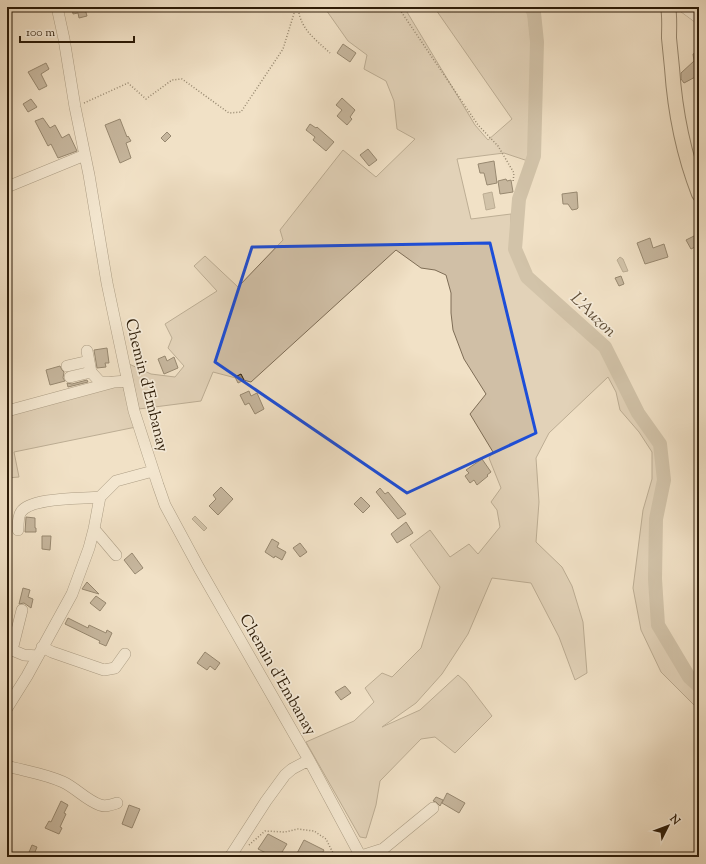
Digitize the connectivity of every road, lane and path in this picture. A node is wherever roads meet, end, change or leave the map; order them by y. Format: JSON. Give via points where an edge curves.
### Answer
{"nodes":[{"id":1,"x":57,"y":7,"type":"edge"},
{"id":2,"x":297,"y":7,"type":"edge"},
{"id":3,"x":398,"y":7,"type":"edge"},
{"id":4,"x":663,"y":7,"type":"edge"},
{"id":5,"x":684,"y":7,"type":"edge"},
{"id":6,"x":699,"y":18,"type":"edge"},
{"id":7,"x":330,"y":53,"type":"dead end"},
{"id":8,"x":75,"y":107,"type":"junction"},
{"id":9,"x":85,"y":155,"type":"junction"},
{"id":10,"x":513,"y":182,"type":"dead end"},
{"id":11,"x":7,"y":187,"type":"edge"},
{"id":12,"x":699,"y":194,"type":"edge"},
{"id":13,"x":69,"y":372,"type":"dead end"},
{"id":14,"x":127,"y":381,"type":"junction"},
{"id":15,"x":114,"y":382,"type":"junction"},
{"id":16,"x":7,"y":410,"type":"edge"},
{"id":17,"x":153,"y":471,"type":"junction"},
{"id":18,"x":100,"y":496,"type":"junction"},
{"id":19,"x":94,"y":528,"type":"junction"},
{"id":20,"x":18,"y":530,"type":"dead end"},
{"id":21,"x":116,"y":555,"type":"dead end"},
{"id":22,"x":22,"y":610,"type":"dead end"},
{"id":23,"x":9,"y":649,"type":"edge"},
{"id":24,"x":40,"y":652,"type":"junction"},
{"id":25,"x":125,"y":654,"type":"dead end"},
{"id":26,"x":7,"y":708,"type":"edge"},
{"id":27,"x":309,"y":760,"type":"junction"},
{"id":28,"x":7,"y":766,"type":"edge"},
{"id":29,"x":117,"y":803,"type":"dead end"},
{"id":30,"x":433,"y":808,"type":"dead end"},
{"id":31,"x":246,"y":848,"type":"dead end"},
{"id":32,"x":360,"y":856,"type":"edge"},
{"id":33,"x":230,"y":857,"type":"edge"},
{"id":34,"x":335,"y":857,"type":"edge"}],
"edges":[{"from":1,"to":8,"type":"street","name":"Chemin d'Embanay"},
{"from":2,"to":7,"type":"path","via":[[303,26]]},
{"from":2,"to":8,"type":"path","via":[[283,49],[241,112],[229,113],[182,79],[172,80],[146,99],[128,83]]},
{"from":3,"to":10,"type":"path","via":[[478,125],[498,146],[514,173]]},
{"from":4,"to":12,"type":"main road","via":[[669,14],[680,132]]},
{"from":5,"to":6,"type":"street"},
{"from":8,"to":9,"type":"street","name":"Chemin d'Embanay"},
{"from":9,"to":11,"type":"street"},
{"from":9,"to":14,"type":"street","name":"Chemin d'Embanay"},
{"from":13,"to":15,"type":"street","via":[[89,361],[100,382]]},
{"from":14,"to":15,"type":"street"},
{"from":14,"to":17,"type":"street","name":"Chemin d'Embanay"},
{"from":15,"to":16,"type":"street"},
{"from":17,"to":18,"type":"street","via":[[116,481]]},
{"from":17,"to":27,"type":"street","name":"Chemin d'Embanay","via":[[165,505],[199,568]]},
{"from":18,"to":19,"type":"street"},
{"from":18,"to":20,"type":"street","via":[[39,502],[26,506],[20,513]]},
{"from":19,"to":21,"type":"street"},
{"from":19,"to":24,"type":"street","via":[[72,594]]},
{"from":22,"to":23,"type":"street"},
{"from":23,"to":24,"type":"street","via":[[24,655]]},
{"from":24,"to":25,"type":"street","via":[[52,652],[104,670],[115,668]]},
{"from":24,"to":26,"type":"street"},
{"from":27,"to":32,"type":"street","name":"Chemin d'Embanay"},
{"from":27,"to":33,"type":"street","via":[[285,775]]},
{"from":28,"to":29,"type":"street","via":[[65,783],[100,805],[110,806]]},
{"from":30,"to":32,"type":"street","via":[[383,849]]},
{"from":31,"to":34,"type":"path","via":[[265,831],[284,832],[298,829],[314,831],[326,839]]}]}
